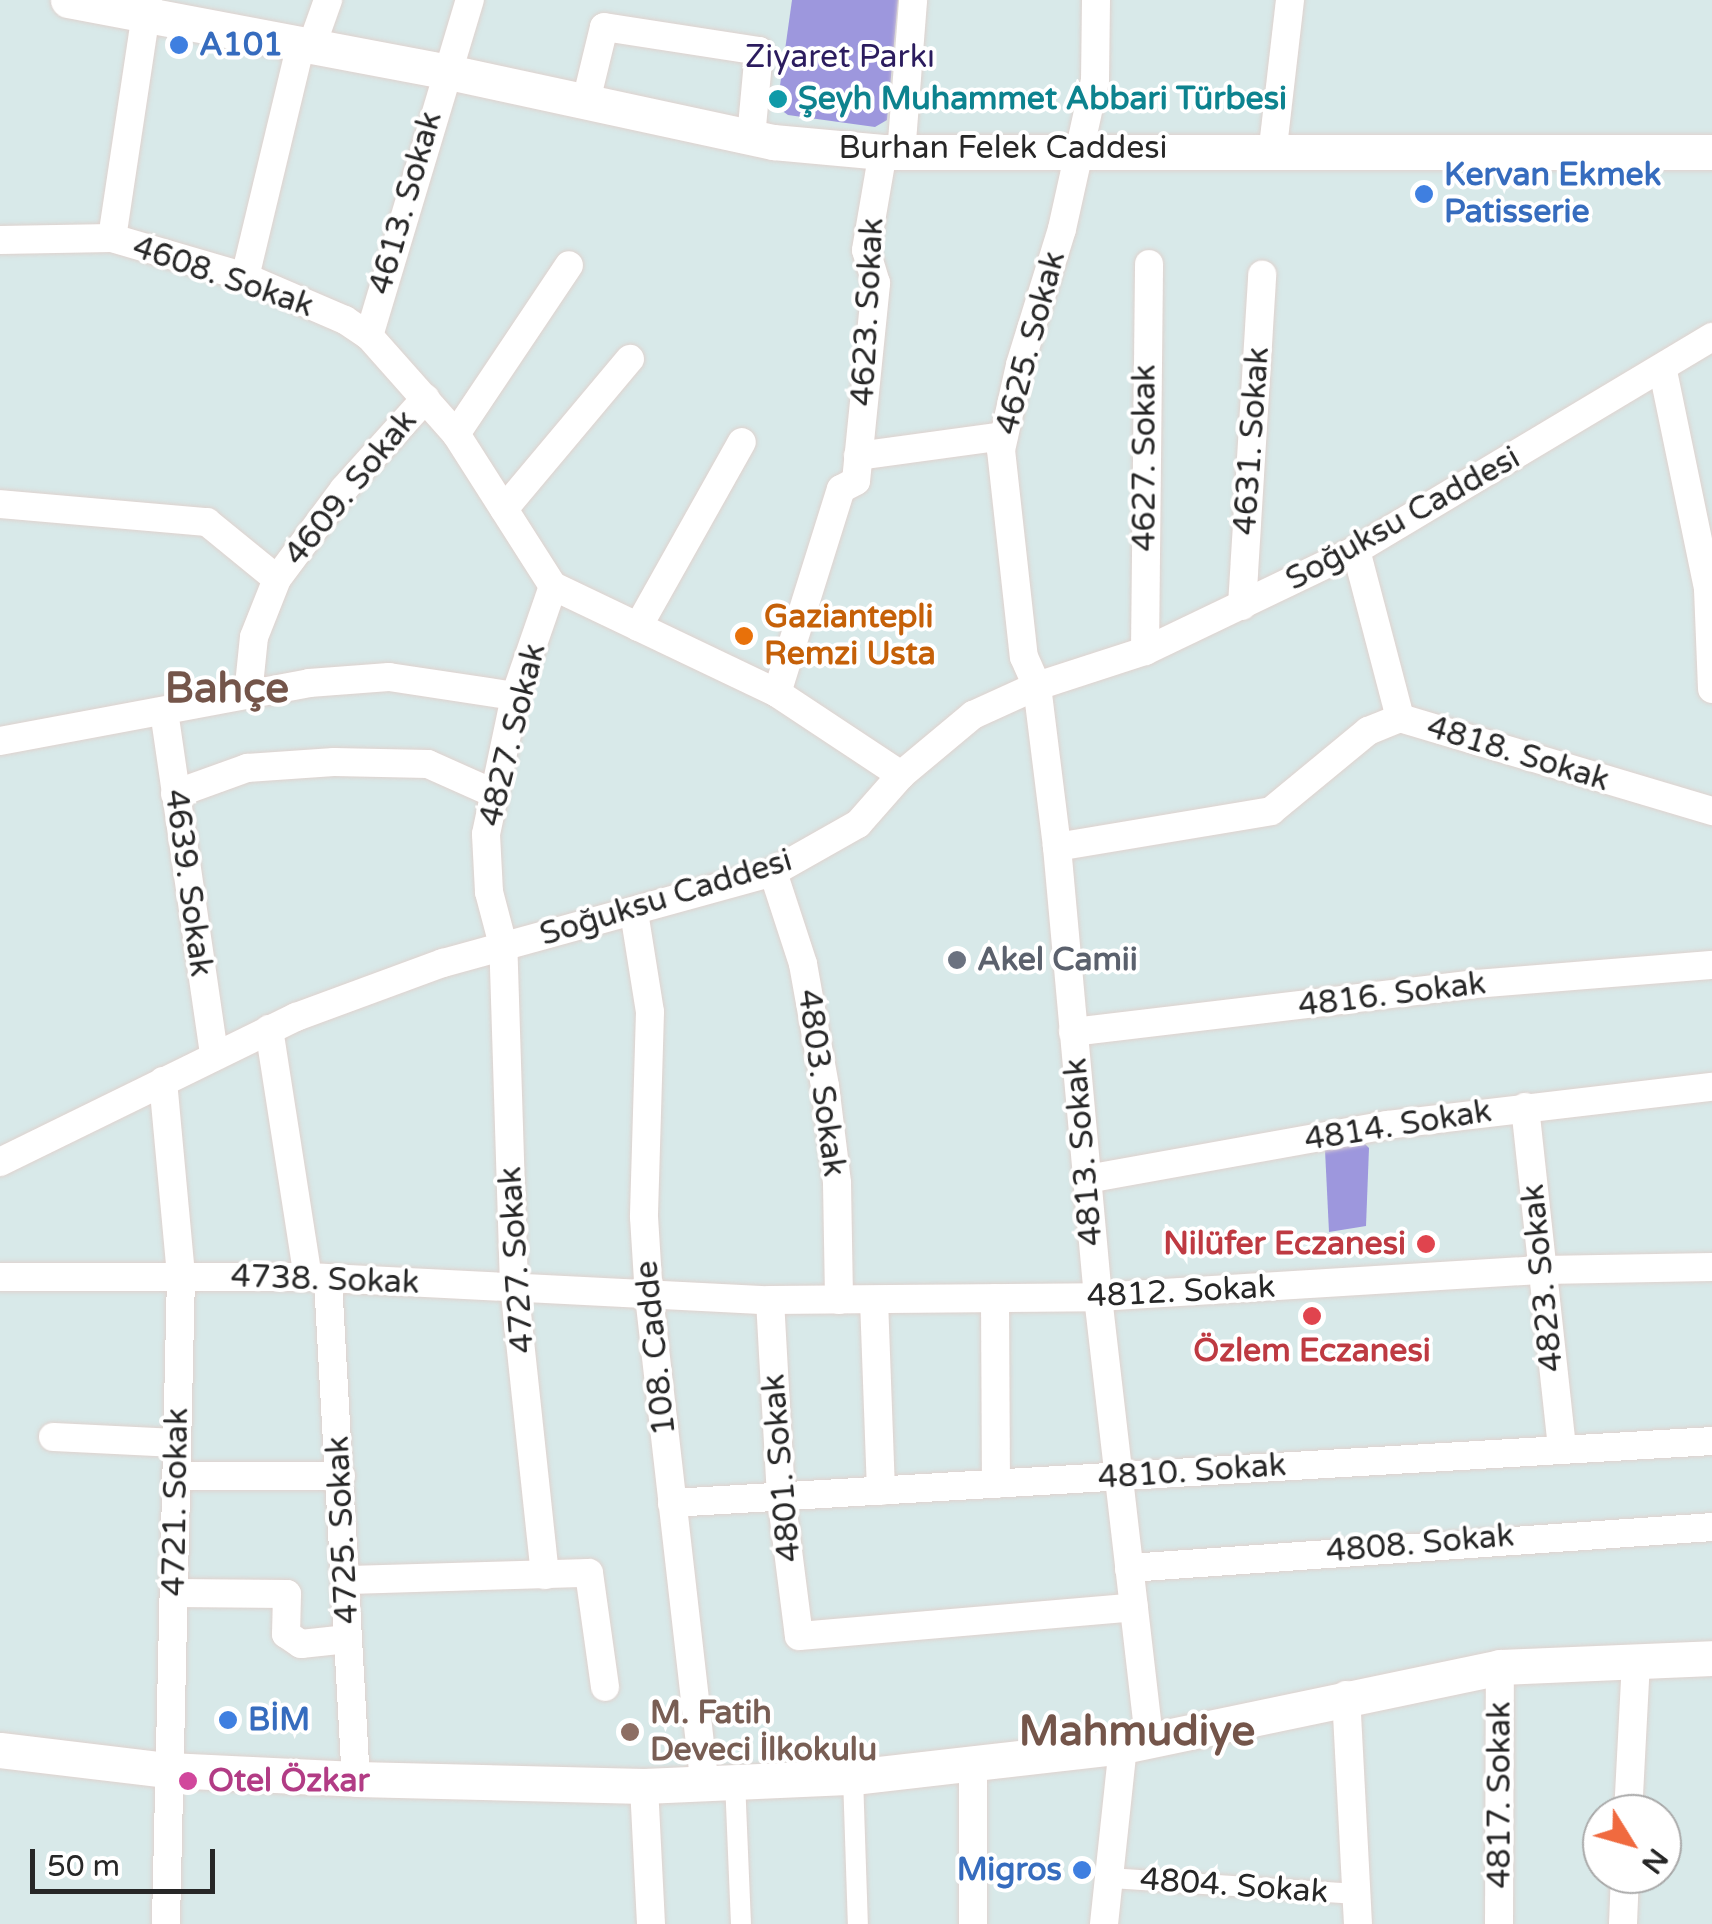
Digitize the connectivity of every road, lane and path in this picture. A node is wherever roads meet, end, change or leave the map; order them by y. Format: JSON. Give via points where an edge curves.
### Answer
{"nodes":[{"id":1,"x":68,"y":0,"type":"edge"},
{"id":2,"x":328,"y":0,"type":"edge"},
{"id":3,"x":470,"y":0,"type":"edge"},
{"id":4,"x":913,"y":0,"type":"edge"},
{"id":5,"x":1096,"y":0,"type":"edge"},
{"id":6,"x":1290,"y":0,"type":"edge"},
{"id":7,"x":148,"y":7,"type":"edge"},
{"id":8,"x":306,"y":44,"type":"junction"},
{"id":9,"x":444,"y":70,"type":"junction"},
{"id":10,"x":586,"y":102,"type":"junction"},
{"id":11,"x":751,"y":138,"type":"junction"},
{"id":12,"x":1273,"y":147,"type":"junction"},
{"id":13,"x":1079,"y":150,"type":"junction"},
{"id":14,"x":1712,"y":152,"type":"edge"},
{"id":15,"x":892,"y":153,"type":"junction"},
{"id":16,"x":112,"y":238,"type":"junction"},
{"id":17,"x":0,"y":240,"type":"edge"},
{"id":18,"x":570,"y":264,"type":"dead end"},
{"id":19,"x":1148,"y":264,"type":"dead end"},
{"id":20,"x":1262,"y":275,"type":"dead end"},
{"id":21,"x":245,"y":277,"type":"junction"},
{"id":22,"x":369,"y":336,"type":"junction"},
{"id":23,"x":1712,"y":337,"type":"edge"},
{"id":24,"x":630,"y":358,"type":"dead end"},
{"id":25,"x":1664,"y":371,"type":"junction"},
{"id":26,"x":426,"y":398,"type":"junction"},
{"id":27,"x":456,"y":434,"type":"junction"},
{"id":28,"x":1004,"y":436,"type":"junction"},
{"id":29,"x":742,"y":442,"type":"dead end"},
{"id":30,"x":858,"y":456,"type":"junction"},
{"id":31,"x":0,"y":504,"type":"edge"},
{"id":32,"x":504,"y":509,"type":"junction"},
{"id":33,"x":1356,"y":550,"type":"junction"},
{"id":34,"x":277,"y":579,"type":"junction"},
{"id":35,"x":553,"y":586,"type":"junction"},
{"id":36,"x":1242,"y":606,"type":"junction"},
{"id":37,"x":638,"y":627,"type":"junction"},
{"id":38,"x":1145,"y":651,"type":"junction"},
{"id":39,"x":1037,"y":686,"type":"junction"},
{"id":40,"x":1712,"y":689,"type":"edge"},
{"id":41,"x":777,"y":693,"type":"junction"},
{"id":42,"x":248,"y":695,"type":"junction"},
{"id":43,"x":516,"y":696,"type":"junction"},
{"id":44,"x":164,"y":711,"type":"junction"},
{"id":45,"x":1400,"y":718,"type":"junction"},
{"id":46,"x":0,"y":741,"type":"edge"},
{"id":47,"x":901,"y":776,"type":"junction"},
{"id":48,"x":175,"y":794,"type":"junction"},
{"id":49,"x":495,"y":794,"type":"junction"},
{"id":50,"x":1712,"y":811,"type":"edge"},
{"id":51,"x":1057,"y":847,"type":"junction"},
{"id":52,"x":773,"y":872,"type":"junction"},
{"id":53,"x":634,"y":912,"type":"junction"},
{"id":54,"x":503,"y":945,"type":"junction"},
{"id":55,"x":1712,"y":965,"type":"edge"},
{"id":56,"x":268,"y":1029,"type":"junction"},
{"id":57,"x":1074,"y":1032,"type":"junction"},
{"id":58,"x":214,"y":1055,"type":"junction"},
{"id":59,"x":163,"y":1080,"type":"junction"},
{"id":60,"x":1712,"y":1086,"type":"edge"},
{"id":61,"x":1525,"y":1107,"type":"junction"},
{"id":62,"x":0,"y":1162,"type":"edge"},
{"id":63,"x":1087,"y":1179,"type":"junction"},
{"id":64,"x":1712,"y":1266,"type":"edge"},
{"id":65,"x":1543,"y":1270,"type":"junction"},
{"id":66,"x":180,"y":1276,"type":"junction"},
{"id":67,"x":0,"y":1278,"type":"edge"},
{"id":68,"x":318,"y":1279,"type":"junction"},
{"id":69,"x":514,"y":1286,"type":"junction"},
{"id":70,"x":649,"y":1296,"type":"junction"},
{"id":71,"x":995,"y":1298,"type":"junction"},
{"id":72,"x":1098,"y":1298,"type":"junction"},
{"id":73,"x":770,"y":1300,"type":"junction"},
{"id":74,"x":839,"y":1300,"type":"junction"},
{"id":75,"x":874,"y":1300,"type":"junction"},
{"id":76,"x":53,"y":1437,"type":"dead end"},
{"id":77,"x":1712,"y":1441,"type":"edge"},
{"id":78,"x":177,"y":1443,"type":"junction"},
{"id":79,"x":1562,"y":1449,"type":"junction"},
{"id":80,"x":176,"y":1476,"type":"junction"},
{"id":81,"x":342,"y":1476,"type":"junction"},
{"id":82,"x":1119,"y":1477,"type":"junction"},
{"id":83,"x":996,"y":1484,"type":"junction"},
{"id":84,"x":881,"y":1490,"type":"junction"},
{"id":85,"x":781,"y":1496,"type":"junction"},
{"id":86,"x":672,"y":1503,"type":"junction"},
{"id":87,"x":1712,"y":1527,"type":"edge"},
{"id":88,"x":1129,"y":1568,"type":"junction"},
{"id":89,"x":546,"y":1574,"type":"junction"},
{"id":90,"x":349,"y":1580,"type":"junction"},
{"id":91,"x":175,"y":1592,"type":"junction"},
{"id":92,"x":1134,"y":1607,"type":"junction"},
{"id":93,"x":348,"y":1638,"type":"junction"},
{"id":94,"x":1712,"y":1658,"type":"edge"},
{"id":95,"x":1636,"y":1659,"type":"junction"},
{"id":96,"x":1500,"y":1667,"type":"junction"},
{"id":97,"x":605,"y":1686,"type":"dead end"},
{"id":98,"x":1346,"y":1695,"type":"junction"},
{"id":99,"x":1136,"y":1741,"type":"junction"},
{"id":100,"x":0,"y":1750,"type":"edge"},
{"id":101,"x":973,"y":1765,"type":"junction"},
{"id":102,"x":168,"y":1770,"type":"junction"},
{"id":103,"x":853,"y":1777,"type":"junction"},
{"id":104,"x":356,"y":1779,"type":"junction"},
{"id":105,"x":719,"y":1781,"type":"junction"},
{"id":106,"x":644,"y":1786,"type":"junction"},
{"id":107,"x":1629,"y":1794,"type":"edge"},
{"id":108,"x":1110,"y":1878,"type":"junction"},
{"id":109,"x":1358,"y":1894,"type":"junction"},
{"id":110,"x":1624,"y":1894,"type":"edge"},
{"id":111,"x":166,"y":1924,"type":"edge"},
{"id":112,"x":651,"y":1924,"type":"edge"},
{"id":113,"x":741,"y":1924,"type":"edge"},
{"id":114,"x":858,"y":1924,"type":"edge"},
{"id":115,"x":972,"y":1924,"type":"edge"},
{"id":116,"x":1104,"y":1924,"type":"edge"},
{"id":117,"x":1358,"y":1924,"type":"edge"},
{"id":118,"x":1499,"y":1924,"type":"edge"},
{"id":119,"x":1623,"y":1924,"type":"edge"}],
"edges":[{"from":1,"to":7,"type":"street","name":"Burhan Felek Caddesi"},
{"from":2,"to":8,"type":"street"},
{"from":3,"to":9,"type":"street","name":"4613. Sokak"},
{"from":4,"to":15,"type":"street","name":"4623. Sokak"},
{"from":5,"to":13,"type":"street","name":"4625. Sokak","via":[[1094,80]]},
{"from":6,"to":12,"type":"street"},
{"from":7,"to":8,"type":"street","name":"Burhan Felek Caddesi"},
{"from":7,"to":16,"type":"street"},
{"from":8,"to":9,"type":"street","name":"Burhan Felek Caddesi"},
{"from":8,"to":21,"type":"street"},
{"from":9,"to":10,"type":"street","name":"Burhan Felek Caddesi"},
{"from":9,"to":22,"type":"street","name":"4613. Sokak"},
{"from":10,"to":11,"type":"street","name":"Burhan Felek Caddesi"},
{"from":10,"to":11,"type":"street","via":[[604,27],[759,51]]},
{"from":11,"to":15,"type":"street","name":"Burhan Felek Caddesi"},
{"from":12,"to":13,"type":"street","name":"Burhan Felek Caddesi"},
{"from":12,"to":14,"type":"street","name":"Burhan Felek Caddesi"},
{"from":13,"to":15,"type":"street","name":"Burhan Felek Caddesi"},
{"from":13,"to":28,"type":"street","name":"4625. Sokak"},
{"from":15,"to":30,"type":"street","name":"4623. Sokak","via":[[866,250],[876,283]]},
{"from":16,"to":17,"type":"street","name":"4608. Sokak"},
{"from":16,"to":21,"type":"street","name":"4608. Sokak"},
{"from":18,"to":27,"type":"street"},
{"from":19,"to":38,"type":"street","name":"4627. Sokak"},
{"from":20,"to":36,"type":"street","name":"4631. Sokak"},
{"from":21,"to":22,"type":"street","name":"4608. Sokak"},
{"from":22,"to":26,"type":"street","name":"4608. Sokak"},
{"from":23,"to":25,"type":"street","name":"Soğuksu Caddesi"},
{"from":24,"to":32,"type":"street"},
{"from":25,"to":33,"type":"street","name":"Soğuksu Caddesi"},
{"from":25,"to":40,"type":"street","via":[[1708,589]]},
{"from":26,"to":27,"type":"street","name":"4608. Sokak"},
{"from":26,"to":34,"type":"street","name":"4609. Sokak","via":[[344,489]]},
{"from":27,"to":32,"type":"street","name":"4608. Sokak"},
{"from":28,"to":30,"type":"street"},
{"from":28,"to":39,"type":"street","name":"4625. Sokak","via":[[1003,482],[1024,658]]},
{"from":29,"to":37,"type":"street"},
{"from":30,"to":41,"type":"street","name":"4623. Sokak","via":[[856,482],[841,489],[834,507]]},
{"from":31,"to":34,"type":"street","via":[[207,522]]},
{"from":32,"to":35,"type":"street","name":"4608. Sokak"},
{"from":33,"to":36,"type":"street","name":"Soğuksu Caddesi"},
{"from":33,"to":45,"type":"street"},
{"from":34,"to":42,"type":"street","name":"4609. Sokak","via":[[254,637]]},
{"from":35,"to":37,"type":"street"},
{"from":35,"to":43,"type":"street","name":"4827. Sokak"},
{"from":36,"to":38,"type":"street","name":"Soğuksu Caddesi"},
{"from":37,"to":41,"type":"street"},
{"from":38,"to":39,"type":"street","name":"Soğuksu Caddesi"},
{"from":39,"to":47,"type":"street","name":"Soğuksu Caddesi","via":[[973,715]]},
{"from":39,"to":51,"type":"street","name":"4813. Sokak"},
{"from":41,"to":47,"type":"street"},
{"from":42,"to":43,"type":"street","via":[[390,677]]},
{"from":42,"to":44,"type":"street"},
{"from":43,"to":49,"type":"street","name":"4827. Sokak"},
{"from":44,"to":46,"type":"street"},
{"from":44,"to":48,"type":"street","name":"4639. Sokak"},
{"from":45,"to":50,"type":"street","name":"4818. Sokak"},
{"from":45,"to":51,"type":"street","name":"4818. Sokak","via":[[1368,732],[1272,812]]},
{"from":47,"to":52,"type":"street","name":"Soğuksu Caddesi","via":[[858,824]]},
{"from":48,"to":49,"type":"street","via":[[247,768],[334,762],[428,764]]},
{"from":48,"to":58,"type":"street","name":"4639. Sokak"},
{"from":49,"to":54,"type":"street","name":"4827. Sokak","via":[[486,834],[489,892]]},
{"from":51,"to":57,"type":"street","name":"4813. Sokak"},
{"from":52,"to":53,"type":"street","name":"Soğuksu Caddesi"},
{"from":52,"to":74,"type":"street","name":"4803. Sokak","via":[[803,964],[825,1086],[837,1183]]},
{"from":53,"to":54,"type":"street","name":"Soğuksu Caddesi"},
{"from":53,"to":70,"type":"street","name":"108. Cadde","via":[[650,1012],[644,1217]]},
{"from":54,"to":56,"type":"street","name":"Soğuksu Caddesi"},
{"from":54,"to":69,"type":"street","name":"4727. Sokak"},
{"from":55,"to":57,"type":"street","name":"4816. Sokak","via":[[1476,984]]},
{"from":56,"to":58,"type":"street","name":"Soğuksu Caddesi"},
{"from":56,"to":68,"type":"street","name":"4725. Sokak"},
{"from":57,"to":63,"type":"street","name":"4813. Sokak"},
{"from":58,"to":59,"type":"street","name":"Soğuksu Caddesi"},
{"from":59,"to":62,"type":"street","name":"Soğuksu Caddesi"},
{"from":59,"to":66,"type":"street","name":"4721. Sokak"},
{"from":60,"to":61,"type":"street","name":"4814. Sokak"},
{"from":61,"to":63,"type":"street","name":"4814. Sokak"},
{"from":61,"to":65,"type":"street","name":"4823. Sokak"},
{"from":63,"to":72,"type":"street","name":"4813. Sokak"},
{"from":64,"to":65,"type":"street","name":"4812. Sokak"},
{"from":65,"to":72,"type":"street","name":"4812. Sokak"},
{"from":65,"to":79,"type":"street","name":"4823. Sokak"},
{"from":66,"to":67,"type":"street","name":"4738. Sokak"},
{"from":66,"to":68,"type":"street","name":"4738. Sokak"},
{"from":66,"to":78,"type":"street","name":"4721. Sokak"},
{"from":68,"to":69,"type":"street","name":"4738. Sokak"},
{"from":68,"to":81,"type":"street","name":"4725. Sokak"},
{"from":69,"to":70,"type":"street","name":"4738. Sokak"},
{"from":69,"to":89,"type":"street","name":"4727. Sokak"},
{"from":70,"to":73,"type":"street","name":"4812. Sokak"},
{"from":70,"to":86,"type":"street","name":"108. Cadde"},
{"from":71,"to":72,"type":"street","name":"4812. Sokak"},
{"from":71,"to":75,"type":"street","name":"4812. Sokak"},
{"from":71,"to":83,"type":"street"},
{"from":72,"to":82,"type":"street","name":"4813. Sokak"},
{"from":73,"to":74,"type":"street","name":"4812. Sokak"},
{"from":73,"to":85,"type":"street","name":"4801. Sokak"},
{"from":74,"to":75,"type":"street","name":"4812. Sokak"},
{"from":75,"to":84,"type":"street"},
{"from":76,"to":78,"type":"street"},
{"from":77,"to":79,"type":"street","name":"4810. Sokak"},
{"from":78,"to":80,"type":"street","name":"4721. Sokak"},
{"from":79,"to":82,"type":"street","name":"4810. Sokak"},
{"from":80,"to":81,"type":"street"},
{"from":80,"to":91,"type":"street","name":"4721. Sokak"},
{"from":81,"to":90,"type":"street","name":"4725. Sokak"},
{"from":82,"to":83,"type":"street","name":"4810. Sokak"},
{"from":82,"to":88,"type":"street","name":"4813. Sokak"},
{"from":83,"to":84,"type":"street","name":"4810. Sokak"},
{"from":84,"to":85,"type":"street","name":"4810. Sokak"},
{"from":85,"to":86,"type":"street","name":"4810. Sokak"},
{"from":85,"to":92,"type":"street","name":"4801. Sokak","via":[[799,1636]]},
{"from":86,"to":105,"type":"street","name":"108. Cadde"},
{"from":87,"to":88,"type":"street","name":"4808. Sokak"},
{"from":88,"to":92,"type":"street","name":"4813. Sokak"},
{"from":89,"to":90,"type":"street"},
{"from":89,"to":97,"type":"street","via":[[589,1573]]},
{"from":90,"to":93,"type":"street","name":"4725. Sokak"},
{"from":91,"to":93,"type":"street","via":[[286,1594],[286,1634],[301,1644]]},
{"from":91,"to":102,"type":"street","name":"4721. Sokak"},
{"from":92,"to":99,"type":"street","name":"4813. Sokak"},
{"from":93,"to":104,"type":"street","name":"4725. Sokak"},
{"from":94,"to":95,"type":"street"},
{"from":95,"to":96,"type":"street"},
{"from":95,"to":107,"type":"street"},
{"from":96,"to":98,"type":"street"},
{"from":96,"to":118,"type":"street","name":"4817. Sokak"},
{"from":98,"to":99,"type":"street"},
{"from":98,"to":109,"type":"street"},
{"from":99,"to":101,"type":"street"},
{"from":99,"to":108,"type":"street","name":"4813. Sokak"},
{"from":100,"to":102,"type":"street"},
{"from":101,"to":103,"type":"street"},
{"from":101,"to":115,"type":"street"},
{"from":102,"to":104,"type":"street"},
{"from":102,"to":111,"type":"street","name":"4721. Sokak"},
{"from":103,"to":105,"type":"street"},
{"from":103,"to":114,"type":"street"},
{"from":104,"to":106,"type":"street"},
{"from":105,"to":106,"type":"street"},
{"from":105,"to":113,"type":"street"},
{"from":106,"to":112,"type":"street"},
{"from":108,"to":109,"type":"street","name":"4804. Sokak"},
{"from":108,"to":116,"type":"street","name":"4813. Sokak"},
{"from":109,"to":117,"type":"street"},
{"from":110,"to":119,"type":"street"}]}
